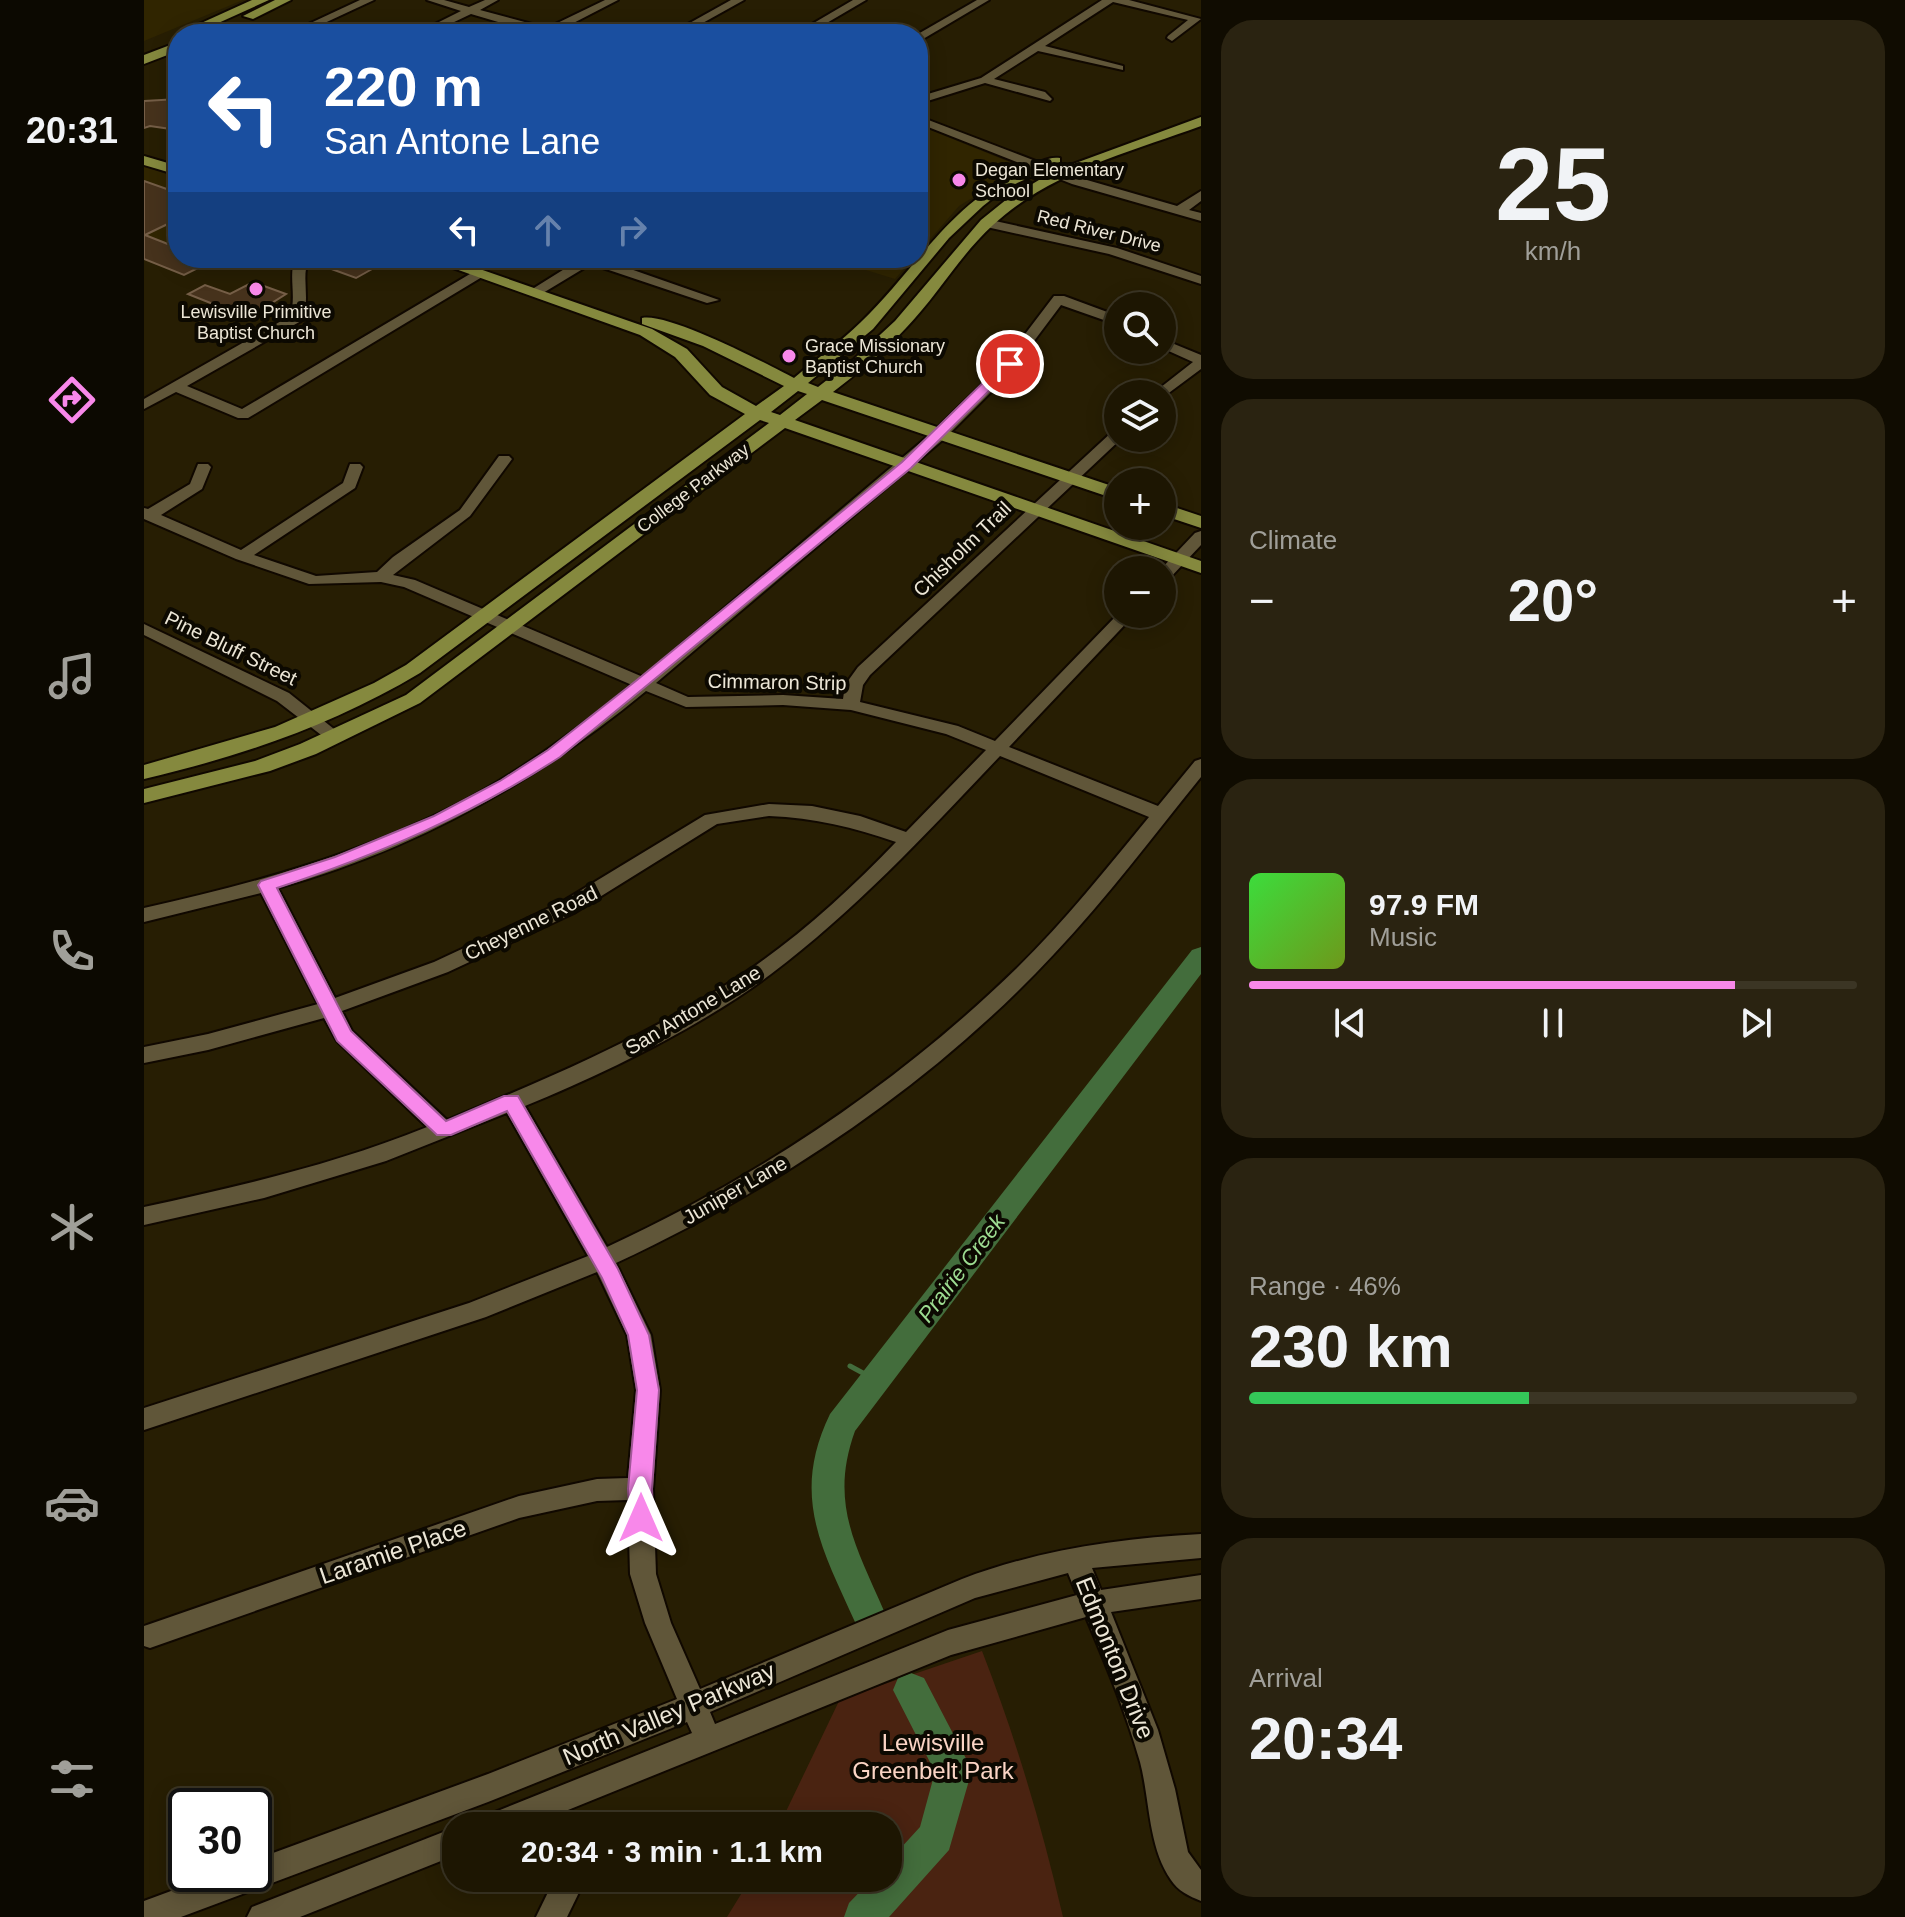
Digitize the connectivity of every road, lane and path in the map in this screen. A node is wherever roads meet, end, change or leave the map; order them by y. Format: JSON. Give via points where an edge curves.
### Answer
{"nodes":[{"id":1,"x":263,"y":0,"type":"edge"},
{"id":2,"x":285,"y":0,"type":"edge"},
{"id":3,"x":369,"y":0,"type":"edge"},
{"id":4,"x":432,"y":0,"type":"edge"},
{"id":5,"x":493,"y":0,"type":"edge"},
{"id":6,"x":613,"y":0,"type":"edge"},
{"id":7,"x":739,"y":0,"type":"edge"},
{"id":8,"x":861,"y":0,"type":"edge"},
{"id":9,"x":984,"y":0,"type":"edge"},
{"id":10,"x":1109,"y":0,"type":"edge"},
{"id":11,"x":1116,"y":0,"type":"edge"},
{"id":12,"x":471,"y":11,"type":"junction"},
{"id":13,"x":220,"y":24,"type":"edge"},
{"id":14,"x":224,"y":24,"type":"edge"},
{"id":15,"x":315,"y":24,"type":"edge"},
{"id":16,"x":442,"y":24,"type":"edge"},
{"id":17,"x":517,"y":24,"type":"edge"},
{"id":18,"x":566,"y":24,"type":"edge"},
{"id":19,"x":694,"y":24,"type":"edge"},
{"id":20,"x":818,"y":24,"type":"edge"},
{"id":21,"x":928,"y":33,"type":"edge"},
{"id":22,"x":1172,"y":38,"type":"dead end"},
{"id":23,"x":168,"y":40,"type":"edge"},
{"id":24,"x":1036,"y":47,"type":"junction"},
{"id":25,"x":144,"y":50,"type":"edge"},
{"id":26,"x":168,"y":50,"type":"edge"},
{"id":27,"x":144,"y":60,"type":"edge"},
{"id":28,"x":1119,"y":68,"type":"dead end"},
{"id":29,"x":985,"y":80,"type":"junction"},
{"id":30,"x":928,"y":98,"type":"edge"},
{"id":31,"x":1046,"y":99,"type":"dead end"},
{"id":32,"x":1200,"y":113,"type":"edge"},
{"id":33,"x":928,"y":123,"type":"edge"},
{"id":34,"x":144,"y":151,"type":"edge"},
{"id":35,"x":161,"y":161,"type":"edge"},
{"id":36,"x":1040,"y":167,"type":"junction"},
{"id":37,"x":1059,"y":174,"type":"junction"},
{"id":38,"x":1201,"y":195,"type":"edge"},
{"id":39,"x":978,"y":203,"type":"junction"},
{"id":40,"x":1003,"y":209,"type":"junction"},
{"id":41,"x":1179,"y":211,"type":"junction"},
{"id":42,"x":1201,"y":217,"type":"edge"},
{"id":43,"x":986,"y":223,"type":"junction"},
{"id":44,"x":928,"y":254,"type":"edge"},
{"id":45,"x":296,"y":268,"type":"edge"},
{"id":46,"x":464,"y":268,"type":"edge"},
{"id":47,"x":487,"y":268,"type":"edge"},
{"id":48,"x":574,"y":268,"type":"edge"},
{"id":49,"x":619,"y":268,"type":"edge"},
{"id":50,"x":916,"y":268,"type":"edge"},
{"id":51,"x":480,"y":274,"type":"junction"},
{"id":52,"x":1201,"y":280,"type":"edge"},
{"id":53,"x":540,"y":290,"type":"junction"},
{"id":54,"x":712,"y":300,"type":"dead end"},
{"id":55,"x":1104,"y":316,"type":"edge"},
{"id":56,"x":1176,"y":349,"type":"edge"},
{"id":57,"x":1201,"y":361,"type":"edge"},
{"id":58,"x":1176,"y":382,"type":"edge"},
{"id":59,"x":796,"y":385,"type":"junction"},
{"id":60,"x":176,"y":387,"type":"junction"},
{"id":61,"x":819,"y":393,"type":"junction"},
{"id":62,"x":144,"y":405,"type":"edge"},
{"id":63,"x":759,"y":414,"type":"junction"},
{"id":64,"x":781,"y":421,"type":"junction"},
{"id":65,"x":940,"y":434,"type":"junction"},
{"id":66,"x":1104,"y":447,"type":"edge"},
{"id":67,"x":504,"y":459,"type":"dead end"},
{"id":68,"x":906,"y":465,"type":"junction"},
{"id":69,"x":203,"y":467,"type":"dead end"},
{"id":70,"x":355,"y":467,"type":"dead end"},
{"id":71,"x":1071,"y":478,"type":"junction"},
{"id":72,"x":1104,"y":489,"type":"edge"},
{"id":73,"x":1036,"y":510,"type":"junction"},
{"id":74,"x":146,"y":514,"type":"edge"},
{"id":75,"x":1176,"y":514,"type":"edge"},
{"id":76,"x":1201,"y":522,"type":"edge"},
{"id":77,"x":1201,"y":536,"type":"edge"},
{"id":78,"x":242,"y":556,"type":"junction"},
{"id":79,"x":1179,"y":559,"type":"junction"},
{"id":80,"x":1176,"y":562,"type":"edge"},
{"id":81,"x":1201,"y":567,"type":"edge"},
{"id":82,"x":381,"y":577,"type":"junction"},
{"id":83,"x":488,"y":616,"type":"junction"},
{"id":84,"x":512,"y":626,"type":"junction"},
{"id":85,"x":1114,"y":628,"type":"edge"},
{"id":86,"x":149,"y":637,"type":"edge"},
{"id":87,"x":643,"y":684,"type":"junction"},
{"id":88,"x":851,"y":705,"type":"junction"},
{"id":89,"x":315,"y":720,"type":"junction"},
{"id":90,"x":335,"y":737,"type":"junction"},
{"id":91,"x":998,"y":748,"type":"junction"},
{"id":92,"x":1201,"y":765,"type":"edge"},
{"id":93,"x":144,"y":772,"type":"edge"},
{"id":94,"x":144,"y":796,"type":"edge"},
{"id":95,"x":1160,"y":814,"type":"junction"},
{"id":96,"x":909,"y":840,"type":"junction"},
{"id":97,"x":267,"y":885,"type":"junction"},
{"id":98,"x":144,"y":915,"type":"edge"},
{"id":99,"x":328,"y":1008,"type":"junction"},
{"id":100,"x":144,"y":1055,"type":"edge"},
{"id":101,"x":511,"y":1101,"type":"junction"},
{"id":102,"x":444,"y":1130,"type":"junction"},
{"id":103,"x":144,"y":1216,"type":"edge"},
{"id":104,"x":601,"y":1260,"type":"junction"},
{"id":105,"x":144,"y":1419,"type":"edge"},
{"id":106,"x":640,"y":1489,"type":"junction"},
{"id":107,"x":1201,"y":1546,"type":"edge"},
{"id":108,"x":1075,"y":1559,"type":"junction"},
{"id":109,"x":1201,"y":1587,"type":"edge"},
{"id":110,"x":1093,"y":1602,"type":"junction"},
{"id":111,"x":150,"y":1636,"type":"dead end"},
{"id":112,"x":694,"y":1706,"type":"junction"},
{"id":113,"x":709,"y":1741,"type":"junction"},
{"id":114,"x":561,"y":1812,"type":"edge"},
{"id":115,"x":442,"y":1846,"type":"edge"},
{"id":116,"x":1201,"y":1886,"type":"edge"},
{"id":117,"x":564,"y":1892,"type":"edge"},
{"id":118,"x":144,"y":1916,"type":"edge"},
{"id":119,"x":262,"y":1917,"type":"edge"},
{"id":120,"x":551,"y":1917,"type":"edge"}],
"edges":[{"from":1,"to":13,"type":"main road"},
{"from":2,"to":14,"type":"main road"},
{"from":3,"to":15,"type":"street"},
{"from":4,"to":12,"type":"street"},
{"from":5,"to":12,"type":"street"},
{"from":6,"to":18,"type":"street"},
{"from":7,"to":19,"type":"street"},
{"from":8,"to":20,"type":"street"},
{"from":9,"to":21,"type":"street"},
{"from":10,"to":24,"type":"street"},
{"from":11,"to":22,"type":"street","via":[[1196,19]]},
{"from":12,"to":16,"type":"street"},
{"from":12,"to":17,"type":"street"},
{"from":23,"to":25,"type":"main road"},
{"from":24,"to":28,"type":"street"},
{"from":24,"to":29,"type":"street"},
{"from":26,"to":27,"type":"main road"},
{"from":29,"to":30,"type":"street"},
{"from":29,"to":31,"type":"street"},
{"from":32,"to":36,"type":"main road","name":"College Parkway"},
{"from":32,"to":37,"type":"main road","name":"College Parkway"},
{"from":33,"to":36,"type":"street"},
{"from":34,"to":35,"type":"main road"},
{"from":36,"to":37,"type":"street"},
{"from":36,"to":39,"type":"main road","name":"College Parkway","via":[[1001,185]]},
{"from":37,"to":40,"type":"main road","name":"College Parkway"},
{"from":37,"to":41,"type":"street"},
{"from":38,"to":41,"type":"street"},
{"from":39,"to":40,"type":"main road"},
{"from":39,"to":44,"type":"main road","name":"College Parkway"},
{"from":40,"to":43,"type":"main road","name":"College Parkway"},
{"from":41,"to":42,"type":"street"},
{"from":43,"to":52,"type":"street","name":"Red River Drive","via":[[1083,243]]},
{"from":43,"to":61,"type":"main road","name":"College Parkway","via":[[901,324]]},
{"from":45,"to":60,"type":"street","via":[[301,310],[296,318]]},
{"from":46,"to":51,"type":"main road"},
{"from":47,"to":53,"type":"main road"},
{"from":48,"to":53,"type":"street"},
{"from":49,"to":54,"type":"street"},
{"from":50,"to":59,"type":"main road","name":"College Parkway","via":[[867,326]]},
{"from":51,"to":53,"type":"main road"},
{"from":51,"to":60,"type":"street","via":[[243,415]]},
{"from":53,"to":59,"type":"main road","via":[[709,342]]},
{"from":53,"to":63,"type":"main road","via":[[662,340],[716,391]]},
{"from":55,"to":65,"type":"street","via":[[1059,299],[999,378]]},
{"from":56,"to":57,"type":"street"},
{"from":57,"to":58,"type":"street"},
{"from":59,"to":61,"type":"main road"},
{"from":59,"to":63,"type":"main road","name":"College Parkway"},
{"from":60,"to":62,"type":"street"},
{"from":61,"to":64,"type":"main road","name":"College Parkway"},
{"from":61,"to":65,"type":"main road"},
{"from":63,"to":64,"type":"main road"},
{"from":63,"to":83,"type":"main road","name":"College Parkway"},
{"from":64,"to":68,"type":"main road"},
{"from":64,"to":84,"type":"main road","name":"College Parkway"},
{"from":65,"to":68,"type":"street"},
{"from":65,"to":71,"type":"main road"},
{"from":66,"to":71,"type":"street","name":"Chisholm Trail"},
{"from":67,"to":82,"type":"street","via":[[465,513]]},
{"from":68,"to":73,"type":"main road"},
{"from":68,"to":87,"type":"street"},
{"from":69,"to":74,"type":"street","via":[[197,486]]},
{"from":70,"to":78,"type":"street","via":[[350,485]]},
{"from":71,"to":72,"type":"main road"},
{"from":71,"to":73,"type":"street","name":"Chisholm Trail"},
{"from":73,"to":79,"type":"main road"},
{"from":73,"to":88,"type":"street","name":"Chisholm Trail","via":[[864,671],[854,685]]},
{"from":74,"to":78,"type":"street","name":"Cimmaron Strip"},
{"from":75,"to":76,"type":"main road"},
{"from":77,"to":79,"type":"street"},
{"from":78,"to":82,"type":"street","name":"Cimmaron Strip","via":[[315,581]]},
{"from":79,"to":80,"type":"street"},
{"from":79,"to":81,"type":"main road"},
{"from":82,"to":83,"type":"street","name":"Cimmaron Strip"},
{"from":83,"to":84,"type":"street","name":"Cimmaron Strip"},
{"from":83,"to":89,"type":"main road","name":"College Parkway","via":[[380,690]]},
{"from":84,"to":87,"type":"street","name":"Cimmaron Strip"},
{"from":84,"to":90,"type":"main road","name":"College Parkway","via":[[413,699]]},
{"from":85,"to":91,"type":"street","name":"San Antone Lane"},
{"from":86,"to":89,"type":"street","name":"Pine Bluff Street","via":[[271,690]]},
{"from":87,"to":88,"type":"street","name":"Cimmaron Strip","via":[[686,702]]},
{"from":87,"to":97,"type":"street","via":[[554,754],[474,803],[341,861]]},
{"from":88,"to":91,"type":"street","name":"Cimmaron Strip","via":[[929,722]]},
{"from":89,"to":90,"type":"street","name":"Pine Bluff Street"},
{"from":89,"to":93,"type":"main road","name":"College Parkway","via":[[241,749]]},
{"from":90,"to":94,"type":"main road","name":"College Parkway","via":[[262,766]]},
{"from":91,"to":95,"type":"street","name":"Cimmaron Strip"},
{"from":91,"to":96,"type":"street","name":"San Antone Lane"},
{"from":92,"to":95,"type":"street","name":"Juniper Lane"},
{"from":95,"to":104,"type":"street","name":"Juniper Lane","via":[[1024,973],[922,1063],[749,1185]]},
{"from":96,"to":99,"type":"street","name":"Cheyenne Road","via":[[812,812],[769,810],[712,819],[567,908],[441,967]]},
{"from":96,"to":101,"type":"street","name":"San Antone Lane","via":[[870,881],[763,970],[632,1047]]},
{"from":97,"to":98,"type":"street"},
{"from":97,"to":99,"type":"street"},
{"from":99,"to":100,"type":"street","name":"Cheyenne Road"},
{"from":99,"to":102,"type":"street","via":[[353,1047]]},
{"from":101,"to":102,"type":"street","name":"San Antone Lane"},
{"from":101,"to":104,"type":"street"},
{"from":102,"to":103,"type":"street","name":"San Antone Lane","via":[[264,1189]]},
{"from":104,"to":105,"type":"street","name":"Juniper Lane","via":[[462,1316]]},
{"from":104,"to":106,"type":"street","via":[[639,1335],[648,1390]]},
{"from":106,"to":111,"type":"street","name":"Laramie Place","via":[[597,1490],[519,1507]]},
{"from":106,"to":112,"type":"street","via":[[643,1574]]},
{"from":107,"to":108,"type":"street","name":"North Valley Parkway","via":[[1132,1549]]},
{"from":108,"to":110,"type":"street","name":"Edmonton Drive"},
{"from":108,"to":112,"type":"street","name":"North Valley Parkway","via":[[971,1587]]},
{"from":109,"to":110,"type":"street","name":"North Valley Parkway"},
{"from":110,"to":113,"type":"street","name":"North Valley Parkway","via":[[948,1643]]},
{"from":110,"to":116,"type":"street","name":"Edmonton Drive","via":[[1150,1742],[1176,1862]]},
{"from":112,"to":113,"type":"street"},
{"from":112,"to":118,"type":"street","name":"North Valley Parkway"},
{"from":113,"to":114,"type":"street","name":"North Valley Parkway"},
{"from":115,"to":119,"type":"street"},
{"from":117,"to":120,"type":"street"}]}
